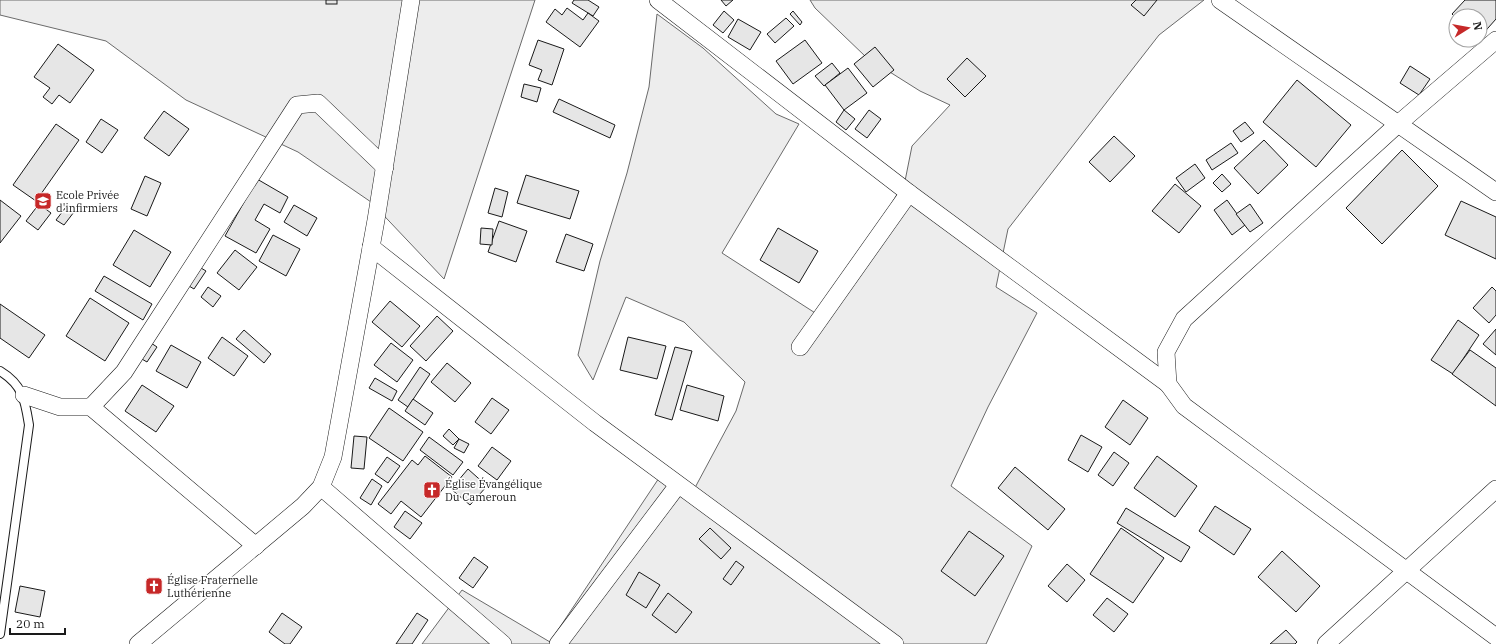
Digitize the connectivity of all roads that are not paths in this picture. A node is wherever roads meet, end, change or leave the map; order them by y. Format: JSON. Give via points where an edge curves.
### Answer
{"nodes":[{"id":1,"x":411,"y":0,"type":"edge"},
{"id":2,"x":658,"y":0,"type":"edge"},
{"id":3,"x":1220,"y":0,"type":"edge"},
{"id":4,"x":1496,"y":40,"type":"edge"},
{"id":5,"x":1398,"y":124,"type":"junction"},
{"id":6,"x":384,"y":167,"type":"junction"},
{"id":7,"x":1496,"y":192,"type":"edge"},
{"id":8,"x":909,"y":193,"type":"junction"},
{"id":9,"x":371,"y":247,"type":"junction"},
{"id":10,"x":800,"y":347,"type":"dead end"},
{"id":11,"x":0,"y":371,"type":"edge"},
{"id":12,"x":1168,"y":384,"type":"junction"},
{"id":13,"x":24,"y":395,"type":"junction"},
{"id":14,"x":90,"y":407,"type":"junction"},
{"id":15,"x":678,"y":485,"type":"junction"},
{"id":16,"x":321,"y":487,"type":"junction"},
{"id":17,"x":1496,"y":489,"type":"edge"},
{"id":18,"x":256,"y":546,"type":"junction"},
{"id":19,"x":1407,"y":571,"type":"junction"},
{"id":20,"x":0,"y":634,"type":"edge"},
{"id":21,"x":1496,"y":637,"type":"edge"},
{"id":22,"x":138,"y":644,"type":"edge"},
{"id":23,"x":503,"y":644,"type":"edge"},
{"id":24,"x":558,"y":644,"type":"edge"},
{"id":25,"x":895,"y":644,"type":"edge"},
{"id":26,"x":1326,"y":644,"type":"edge"}],
"edges":[{"from":1,"to":6,"type":"street"},
{"from":2,"to":8,"type":"street"},
{"from":3,"to":5,"type":"street"},
{"from":4,"to":5,"type":"street"},
{"from":5,"to":7,"type":"street"},
{"from":5,"to":12,"type":"street","via":[[1184,319],[1166,352]]},
{"from":6,"to":9,"type":"street"},
{"from":6,"to":14,"type":"street","via":[[318,103],[296,105],[124,372]]},
{"from":8,"to":10,"type":"street"},
{"from":8,"to":12,"type":"street"},
{"from":9,"to":15,"type":"street"},
{"from":9,"to":16,"type":"street","via":[[333,457]]},
{"from":11,"to":13,"type":"lane","via":[[7,375]]},
{"from":12,"to":19,"type":"street","via":[[1184,406]]},
{"from":13,"to":14,"type":"street","via":[[60,407]]},
{"from":13,"to":20,"type":"lane","via":[[30,424]]},
{"from":14,"to":18,"type":"street"},
{"from":15,"to":24,"type":"street"},
{"from":15,"to":25,"type":"street"},
{"from":16,"to":18,"type":"street"},
{"from":16,"to":23,"type":"street"},
{"from":17,"to":19,"type":"street"},
{"from":18,"to":22,"type":"street"},
{"from":19,"to":21,"type":"street"},
{"from":19,"to":26,"type":"street"}]}
